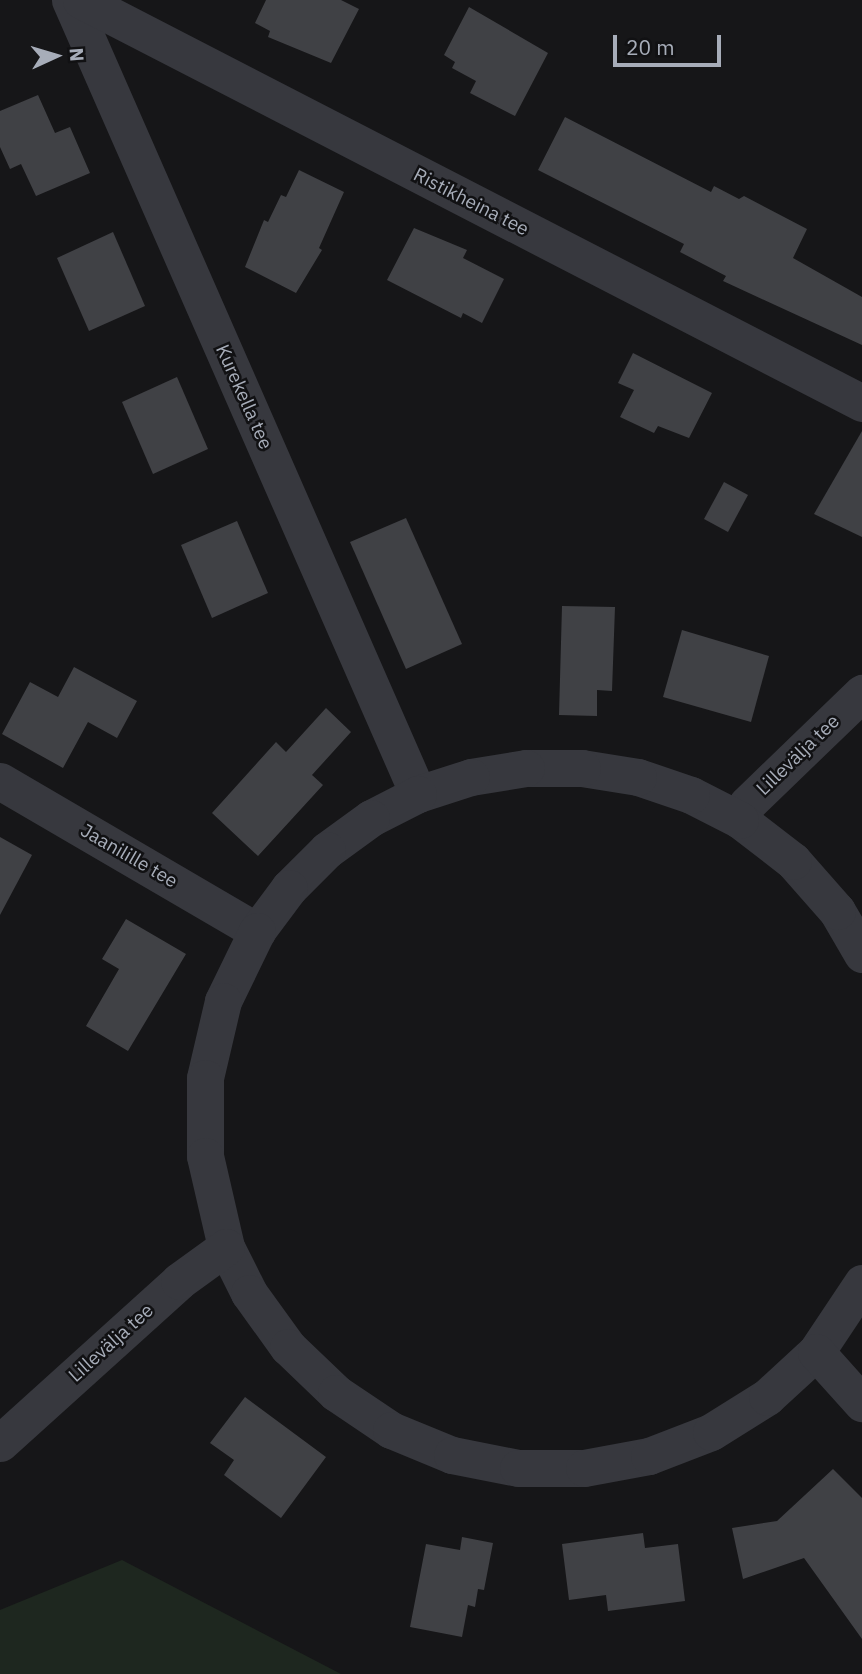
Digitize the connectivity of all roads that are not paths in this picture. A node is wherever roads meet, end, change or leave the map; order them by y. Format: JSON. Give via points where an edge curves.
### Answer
{"nodes":[{"id":1,"x":70,"y":0,"type":"edge"},
{"id":2,"x":81,"y":0,"type":"edge"},
{"id":3,"x":862,"y":403,"type":"edge"},
{"id":4,"x":862,"y":693,"type":"edge"},
{"id":5,"x":0,"y":781,"type":"edge"},
{"id":6,"x":418,"y":794,"type":"junction"},
{"id":7,"x":740,"y":820,"type":"junction"},
{"id":8,"x":257,"y":931,"type":"junction"},
{"id":9,"x":862,"y":954,"type":"edge"},
{"id":10,"x":226,"y":1247,"type":"junction"},
{"id":11,"x":862,"y":1283,"type":"edge"},
{"id":12,"x":816,"y":1352,"type":"junction"},
{"id":13,"x":862,"y":1403,"type":"edge"},
{"id":14,"x":0,"y":1443,"type":"edge"}],
"edges":[{"from":1,"to":6,"type":"street","name":"Kurekella tee"},
{"from":2,"to":3,"type":"street","name":"Ristikheina tee"},
{"from":4,"to":7,"type":"street","name":"Lillevälja tee","via":[[747,804]]},
{"from":5,"to":8,"type":"street","name":"Jaanilille tee"},
{"from":6,"to":7,"type":"street","via":[[515,769],[582,768],[638,777],[691,794]]},
{"from":6,"to":8,"type":"street","via":[[371,818],[327,850],[289,888]]},
{"from":7,"to":9,"type":"street","via":[[793,861],[837,911]]},
{"from":8,"to":10,"type":"street","via":[[223,1001],[205,1077],[205,1156]]},
{"from":10,"to":12,"type":"street","via":[[249,1293],[288,1347],[336,1393],[391,1430],[452,1455],[518,1468],[584,1468],[649,1457],[711,1432],[767,1397]]},
{"from":10,"to":14,"type":"street","name":"Lillevälja tee","via":[[179,1281]]},
{"from":11,"to":12,"type":"street"},
{"from":12,"to":13,"type":"street"}]}
